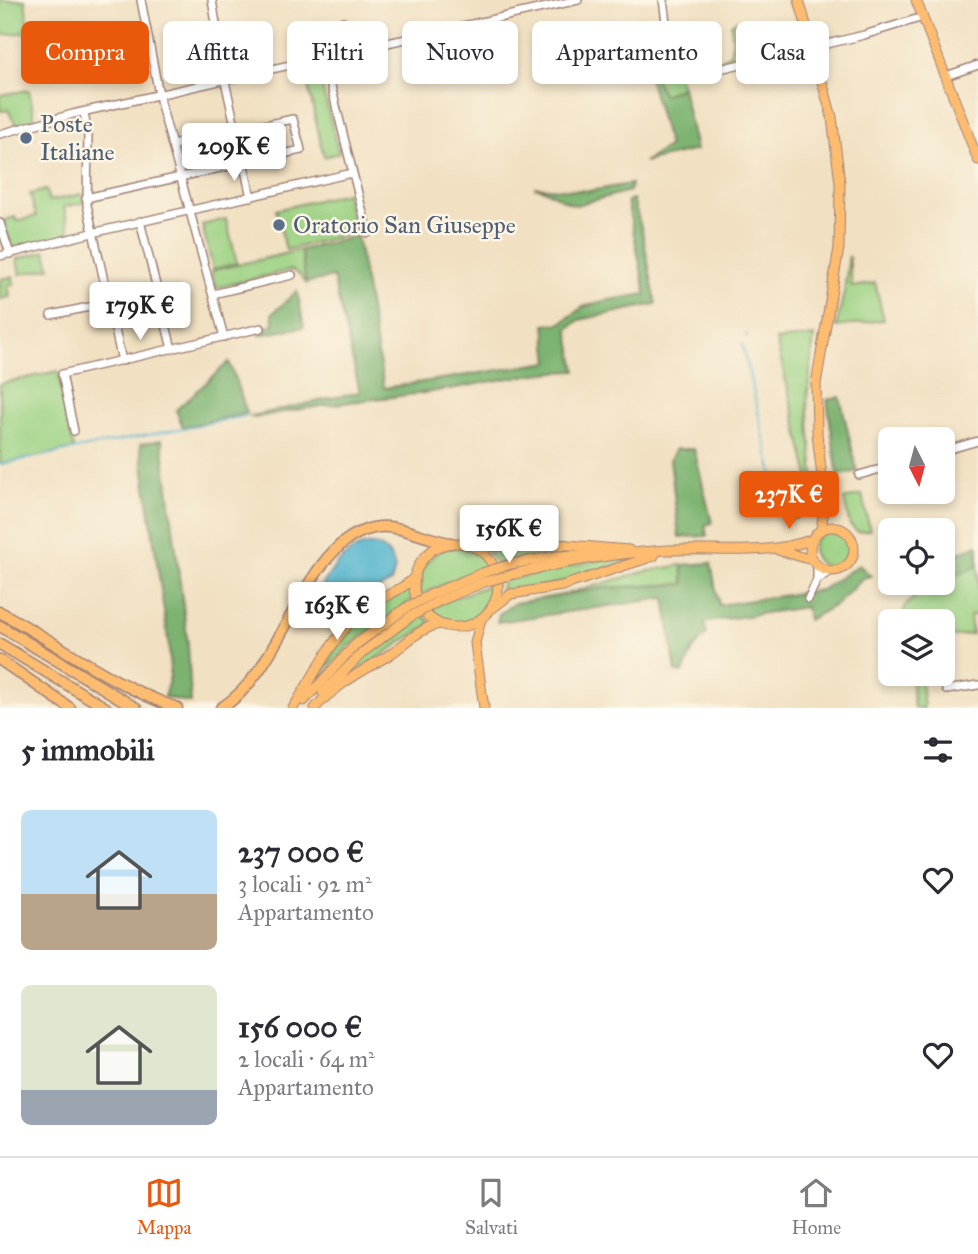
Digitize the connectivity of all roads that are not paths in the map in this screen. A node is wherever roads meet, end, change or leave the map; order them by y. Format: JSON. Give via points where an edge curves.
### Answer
{"nodes":[{"id":1,"x":141,"y":0,"type":"edge"},
{"id":2,"x":212,"y":0,"type":"edge"},
{"id":3,"x":578,"y":0,"type":"edge"},
{"id":4,"x":663,"y":0,"type":"edge"},
{"id":5,"x":799,"y":0,"type":"edge"},
{"id":6,"x":916,"y":0,"type":"edge"},
{"id":7,"x":923,"y":17,"type":"junction"},
{"id":8,"x":215,"y":21,"type":"edge"},
{"id":9,"x":803,"y":21,"type":"edge"},
{"id":10,"x":388,"y":43,"type":"edge"},
{"id":11,"x":829,"y":43,"type":"edge"},
{"id":12,"x":736,"y":65,"type":"edge"},
{"id":13,"x":978,"y":65,"type":"edge"},
{"id":14,"x":946,"y":76,"type":"junction"},
{"id":15,"x":212,"y":84,"type":"edge"},
{"id":16,"x":226,"y":84,"type":"edge"},
{"id":17,"x":330,"y":84,"type":"edge"},
{"id":18,"x":821,"y":84,"type":"edge"},
{"id":19,"x":159,"y":96,"type":"junction"},
{"id":20,"x":84,"y":112,"type":"junction"},
{"id":21,"x":237,"y":131,"type":"junction"},
{"id":22,"x":0,"y":134,"type":"edge"},
{"id":23,"x":172,"y":145,"type":"junction"},
{"id":24,"x":978,"y":160,"type":"edge"},
{"id":25,"x":243,"y":162,"type":"junction"},
{"id":26,"x":352,"y":173,"type":"junction"},
{"id":27,"x":181,"y":177,"type":"junction"},
{"id":28,"x":251,"y":197,"type":"junction"},
{"id":29,"x":86,"y":198,"type":"junction"},
{"id":30,"x":191,"y":210,"type":"junction"},
{"id":31,"x":140,"y":221,"type":"junction"},
{"id":32,"x":0,"y":223,"type":"edge"},
{"id":33,"x":92,"y":233,"type":"junction"},
{"id":34,"x":368,"y":233,"type":"dead end"},
{"id":35,"x":10,"y":254,"type":"junction"},
{"id":36,"x":0,"y":256,"type":"edge"},
{"id":37,"x":292,"y":275,"type":"dead end"},
{"id":38,"x":213,"y":294,"type":"junction"},
{"id":39,"x":108,"y":303,"type":"junction"},
{"id":40,"x":51,"y":315,"type":"dead end"},
{"id":41,"x":261,"y":328,"type":"dead end"},
{"id":42,"x":225,"y":337,"type":"junction"},
{"id":43,"x":172,"y":349,"type":"junction"},
{"id":44,"x":122,"y":361,"type":"junction"},
{"id":45,"x":74,"y":430,"type":"dead end"},
{"id":46,"x":978,"y":441,"type":"edge"},
{"id":47,"x":956,"y":447,"type":"edge"},
{"id":48,"x":878,"y":470,"type":"edge"},
{"id":49,"x":859,"y":475,"type":"dead end"},
{"id":50,"x":825,"y":504,"type":"junction"},
{"id":51,"x":841,"y":528,"type":"junction"},
{"id":52,"x":821,"y":530,"type":"junction"},
{"id":53,"x":811,"y":540,"type":"junction"},
{"id":54,"x":452,"y":543,"type":"junction"},
{"id":55,"x":473,"y":546,"type":"junction"},
{"id":56,"x":669,"y":550,"type":"junction"},
{"id":57,"x":776,"y":550,"type":"junction"},
{"id":58,"x":815,"y":563,"type":"junction"},
{"id":59,"x":830,"y":571,"type":"junction"},
{"id":60,"x":414,"y":578,"type":"junction"},
{"id":61,"x":817,"y":580,"type":"junction"},
{"id":62,"x":808,"y":599,"type":"dead end"},
{"id":63,"x":0,"y":612,"type":"edge"},
{"id":64,"x":489,"y":612,"type":"junction"},
{"id":65,"x":408,"y":613,"type":"junction"},
{"id":66,"x":481,"y":619,"type":"junction"},
{"id":67,"x":439,"y":624,"type":"junction"},
{"id":68,"x":0,"y":626,"type":"edge"},
{"id":69,"x":460,"y":627,"type":"junction"},
{"id":70,"x":475,"y":643,"type":"junction"},
{"id":71,"x":0,"y":644,"type":"edge"},
{"id":72,"x":0,"y":660,"type":"edge"},
{"id":73,"x":978,"y":685,"type":"edge"},
{"id":74,"x":946,"y":690,"type":"dead end"},
{"id":75,"x":70,"y":708,"type":"edge"},
{"id":76,"x":106,"y":708,"type":"edge"},
{"id":77,"x":136,"y":708,"type":"edge"},
{"id":78,"x":177,"y":708,"type":"edge"},
{"id":79,"x":221,"y":708,"type":"edge"},
{"id":80,"x":295,"y":708,"type":"edge"},
{"id":81,"x":313,"y":708,"type":"edge"},
{"id":82,"x":484,"y":708,"type":"edge"}],
"edges":[{"from":1,"to":19,"type":"street"},
{"from":2,"to":8,"type":"street"},
{"from":3,"to":10,"type":"street"},
{"from":4,"to":12,"type":"street","via":[[680,65],[691,72]]},
{"from":5,"to":9,"type":"main road"},
{"from":6,"to":7,"type":"main road"},
{"from":7,"to":11,"type":"street"},
{"from":7,"to":14,"type":"main road"},
{"from":13,"to":14,"type":"street"},
{"from":14,"to":24,"type":"main road"},
{"from":15,"to":19,"type":"street"},
{"from":16,"to":21,"type":"street"},
{"from":17,"to":26,"type":"street"},
{"from":18,"to":50,"type":"main road","via":[[832,117],[840,183],[839,248],[816,384]]},
{"from":19,"to":20,"type":"street"},
{"from":19,"to":23,"type":"street"},
{"from":20,"to":22,"type":"street"},
{"from":20,"to":29,"type":"street"},
{"from":21,"to":23,"type":"street"},
{"from":21,"to":25,"type":"street"},
{"from":21,"to":25,"type":"street","via":[[293,119],[301,150]]},
{"from":23,"to":27,"type":"street"},
{"from":25,"to":27,"type":"street"},
{"from":25,"to":28,"type":"street"},
{"from":26,"to":28,"type":"street"},
{"from":26,"to":34,"type":"street"},
{"from":27,"to":29,"type":"street"},
{"from":27,"to":30,"type":"street"},
{"from":28,"to":30,"type":"street"},
{"from":29,"to":33,"type":"street"},
{"from":30,"to":31,"type":"street"},
{"from":30,"to":38,"type":"street"},
{"from":31,"to":33,"type":"street"},
{"from":31,"to":43,"type":"street"},
{"from":32,"to":35,"type":"street"},
{"from":33,"to":35,"type":"street"},
{"from":33,"to":39,"type":"street"},
{"from":35,"to":36,"type":"street"},
{"from":37,"to":38,"type":"street"},
{"from":38,"to":42,"type":"street"},
{"from":39,"to":40,"type":"street"},
{"from":39,"to":44,"type":"street"},
{"from":41,"to":42,"type":"street"},
{"from":42,"to":43,"type":"street"},
{"from":43,"to":44,"type":"street"},
{"from":44,"to":45,"type":"street","via":[[62,374]]},
{"from":46,"to":47,"type":"street"},
{"from":48,"to":49,"type":"street"},
{"from":50,"to":51,"type":"main road"},
{"from":50,"to":52,"type":"main road"},
{"from":51,"to":52,"type":"main road"},
{"from":51,"to":59,"type":"main road","via":[[854,544],[852,558],[843,568]]},
{"from":52,"to":53,"type":"main road"},
{"from":53,"to":57,"type":"main road"},
{"from":53,"to":58,"type":"main road"},
{"from":54,"to":55,"type":"main road"},
{"from":54,"to":60,"type":"main road","via":[[431,551]]},
{"from":54,"to":79,"type":"highway","via":[[381,527],[345,540],[327,557],[256,675],[241,694]]},
{"from":55,"to":56,"type":"main road","via":[[544,543]]},
{"from":55,"to":64,"type":"main road","via":[[490,560],[498,580]]},
{"from":56,"to":57,"type":"main road"},
{"from":56,"to":64,"type":"main road","via":[[562,586],[511,594]]},
{"from":56,"to":65,"type":"main road","bridge":true,"via":[[582,554],[512,569],[434,598]]},
{"from":57,"to":58,"type":"main road"},
{"from":58,"to":59,"type":"main road"},
{"from":58,"to":61,"type":"street"},
{"from":59,"to":61,"type":"street"},
{"from":60,"to":67,"type":"main road","via":[[416,600]]},
{"from":60,"to":80,"type":"main road","via":[[350,622]]},
{"from":61,"to":62,"type":"street"},
{"from":63,"to":78,"type":"highway","via":[[115,680]]},
{"from":64,"to":66,"type":"main road"},
{"from":65,"to":80,"type":"main road","via":[[355,645]]},
{"from":65,"to":81,"type":"main road","via":[[329,686]]},
{"from":66,"to":69,"type":"main road"},
{"from":66,"to":70,"type":"main road"},
{"from":67,"to":69,"type":"main road"},
{"from":67,"to":81,"type":"main road","via":[[421,630]]},
{"from":68,"to":77,"type":"highway"},
{"from":69,"to":70,"type":"main road"},
{"from":70,"to":82,"type":"main road"},
{"from":71,"to":76,"type":"highway"},
{"from":72,"to":75,"type":"highway"},
{"from":73,"to":74,"type":"street"}]}
